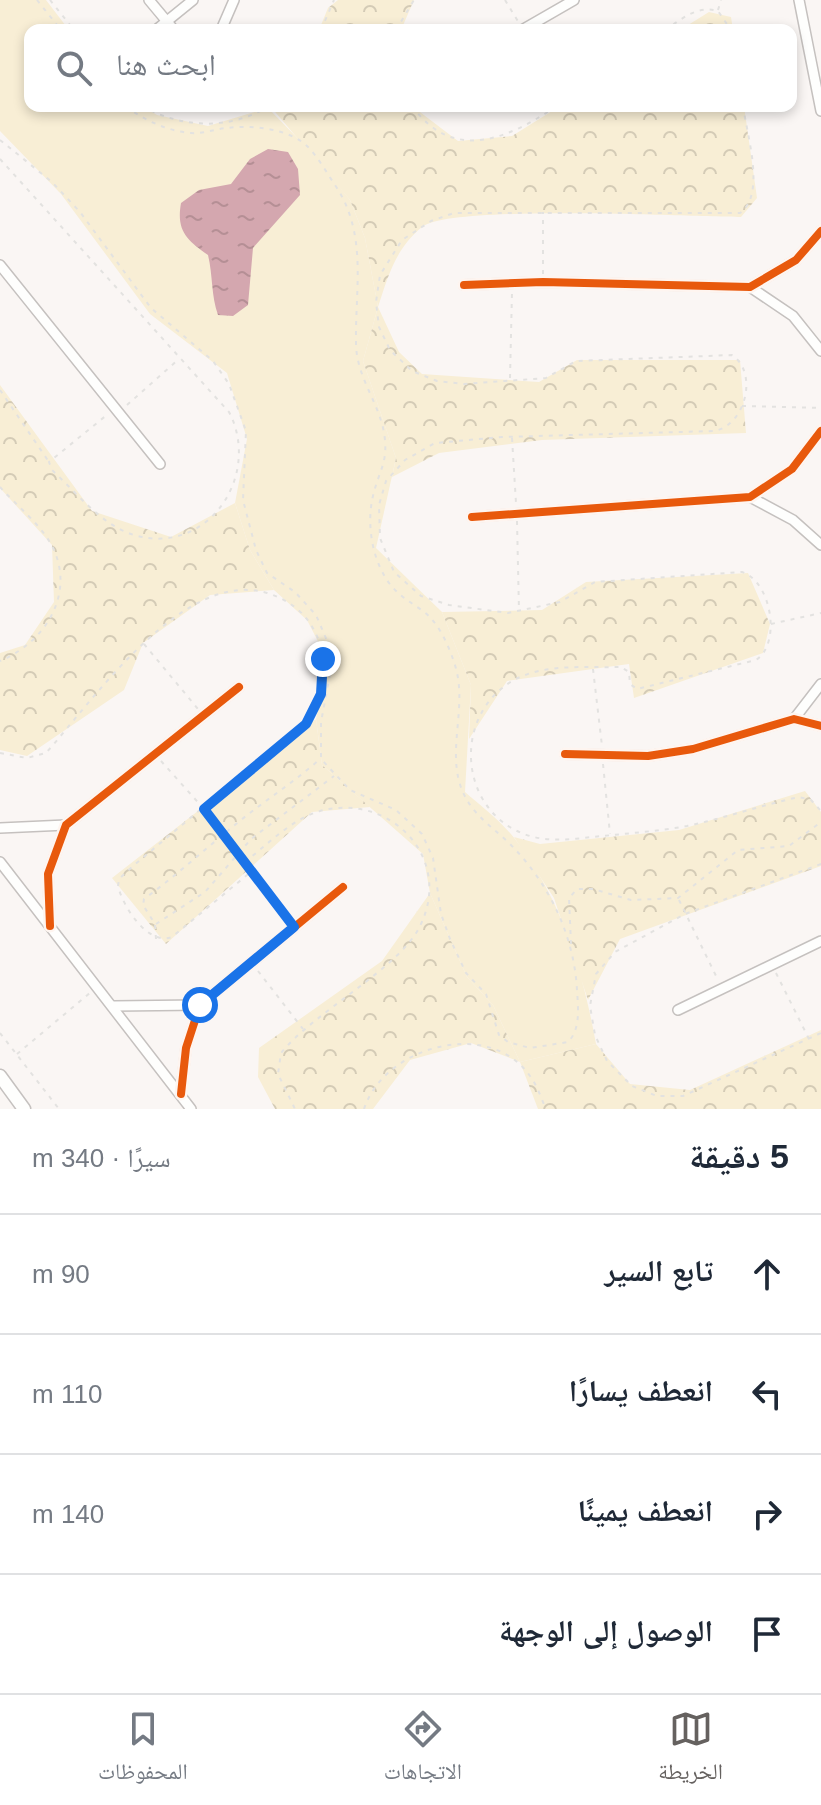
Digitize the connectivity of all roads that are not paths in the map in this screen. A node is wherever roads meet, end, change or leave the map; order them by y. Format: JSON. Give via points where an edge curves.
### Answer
{"nodes":[{"id":1,"x":149,"y":0,"type":"edge"},
{"id":2,"x":193,"y":0,"type":"edge"},
{"id":3,"x":234,"y":0,"type":"edge"},
{"id":4,"x":574,"y":0,"type":"edge"},
{"id":5,"x":799,"y":0,"type":"edge"},
{"id":6,"x":166,"y":21,"type":"junction"},
{"id":7,"x":163,"y":24,"type":"edge"},
{"id":8,"x":169,"y":24,"type":"edge"},
{"id":9,"x":224,"y":24,"type":"edge"},
{"id":10,"x":533,"y":24,"type":"edge"},
{"id":11,"x":821,"y":111,"type":"edge"},
{"id":12,"x":821,"y":231,"type":"edge"},
{"id":13,"x":0,"y":265,"type":"edge"},
{"id":14,"x":464,"y":285,"type":"dead end"},
{"id":15,"x":750,"y":287,"type":"junction"},
{"id":16,"x":821,"y":351,"type":"edge"},
{"id":17,"x":821,"y":431,"type":"edge"},
{"id":18,"x":160,"y":464,"type":"dead end"},
{"id":19,"x":750,"y":497,"type":"junction"},
{"id":20,"x":472,"y":517,"type":"dead end"},
{"id":21,"x":821,"y":545,"type":"edge"},
{"id":22,"x":821,"y":684,"type":"edge"},
{"id":23,"x":239,"y":687,"type":"dead end"},
{"id":24,"x":794,"y":719,"type":"junction"},
{"id":25,"x":821,"y":726,"type":"edge"},
{"id":26,"x":565,"y":754,"type":"dead end"},
{"id":27,"x":66,"y":825,"type":"junction"},
{"id":28,"x":0,"y":828,"type":"edge"},
{"id":29,"x":0,"y":862,"type":"edge"},
{"id":30,"x":343,"y":887,"type":"dead end"},
{"id":31,"x":50,"y":926,"type":"junction"},
{"id":32,"x":821,"y":941,"type":"edge"},
{"id":33,"x":200,"y":1005,"type":"junction"},
{"id":34,"x":114,"y":1006,"type":"junction"},
{"id":35,"x":678,"y":1010,"type":"dead end"},
{"id":36,"x":0,"y":1076,"type":"edge"},
{"id":37,"x":181,"y":1094,"type":"junction"},
{"id":38,"x":24,"y":1109,"type":"edge"},
{"id":39,"x":191,"y":1109,"type":"edge"}],
"edges":[{"from":1,"to":6,"type":"street"},
{"from":2,"to":6,"type":"street"},
{"from":3,"to":9,"type":"street"},
{"from":4,"to":10,"type":"street"},
{"from":5,"to":11,"type":"street"},
{"from":6,"to":7,"type":"street"},
{"from":6,"to":8,"type":"street"},
{"from":12,"to":15,"type":"street","via":[[796,260]]},
{"from":13,"to":18,"type":"street"},
{"from":14,"to":15,"type":"street"},
{"from":15,"to":16,"type":"street","via":[[793,316]]},
{"from":17,"to":19,"type":"street","via":[[792,469]]},
{"from":19,"to":20,"type":"street"},
{"from":19,"to":21,"type":"street","via":[[793,520]]},
{"from":22,"to":24,"type":"street"},
{"from":23,"to":27,"type":"street"},
{"from":24,"to":25,"type":"street"},
{"from":24,"to":26,"type":"street","via":[[693,749],[648,756]]},
{"from":27,"to":28,"type":"street"},
{"from":27,"to":31,"type":"street","via":[[48,874]]},
{"from":29,"to":31,"type":"street"},
{"from":30,"to":33,"type":"street"},
{"from":31,"to":34,"type":"street"},
{"from":32,"to":35,"type":"street"},
{"from":33,"to":34,"type":"street"},
{"from":33,"to":37,"type":"street","via":[[186,1048]]},
{"from":34,"to":37,"type":"street"},
{"from":36,"to":38,"type":"main road"},
{"from":37,"to":39,"type":"street"}]}
